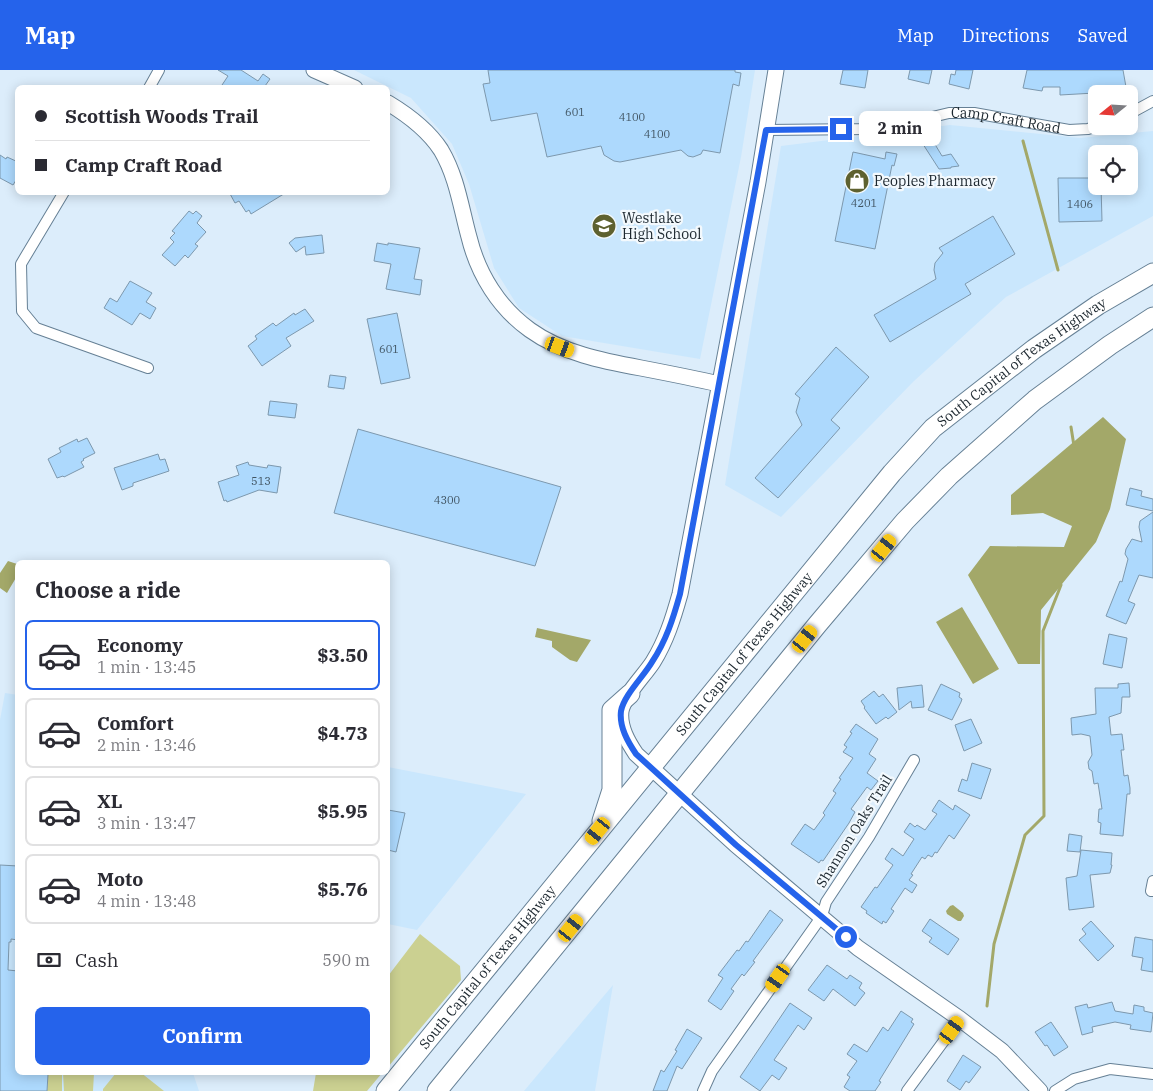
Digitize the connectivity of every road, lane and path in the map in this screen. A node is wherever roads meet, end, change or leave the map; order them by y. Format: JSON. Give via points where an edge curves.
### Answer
{"nodes":[{"id":1,"x":158,"y":70,"type":"edge"},
{"id":2,"x":314,"y":70,"type":"edge"},
{"id":3,"x":776,"y":70,"type":"edge"},
{"id":4,"x":150,"y":85,"type":"edge"},
{"id":5,"x":348,"y":85,"type":"edge"},
{"id":6,"x":1153,"y":101,"type":"edge"},
{"id":7,"x":390,"y":104,"type":"edge"},
{"id":8,"x":1138,"y":110,"type":"edge"},
{"id":9,"x":1088,"y":129,"type":"edge"},
{"id":10,"x":766,"y":130,"type":"junction"},
{"id":11,"x":62,"y":195,"type":"edge"},
{"id":12,"x":1153,"y":273,"type":"edge"},
{"id":13,"x":1153,"y":317,"type":"edge"},
{"id":14,"x":148,"y":368,"type":"dead end"},
{"id":15,"x":719,"y":384,"type":"junction"},
{"id":16,"x":630,"y":694,"type":"junction"},
{"id":17,"x":914,"y":760,"type":"dead end"},
{"id":18,"x":650,"y":767,"type":"junction"},
{"id":19,"x":680,"y":794,"type":"junction"},
{"id":20,"x":598,"y":831,"type":"junction"},
{"id":21,"x":822,"y":916,"type":"junction"},
{"id":22,"x":960,"y":1019,"type":"junction"},
{"id":23,"x":1153,"y":1074,"type":"edge"},
{"id":24,"x":386,"y":1091,"type":"edge"},
{"id":25,"x":437,"y":1091,"type":"edge"},
{"id":26,"x":704,"y":1091,"type":"edge"},
{"id":27,"x":907,"y":1091,"type":"edge"},
{"id":28,"x":1040,"y":1091,"type":"edge"},
{"id":29,"x":1055,"y":1091,"type":"edge"}],
"edges":[{"from":1,"to":4,"type":"street"},
{"from":2,"to":5,"type":"street"},
{"from":3,"to":10,"type":"street"},
{"from":6,"to":8,"type":"street"},
{"from":7,"to":15,"type":"street","via":[[416,122],[441,150],[451,170],[476,260],[494,295],[511,314],[557,345],[584,355]]},
{"from":9,"to":10,"type":"street","name":"Camp Craft Road","via":[[1069,130],[974,114],[949,113],[869,129]]},
{"from":10,"to":15,"type":"street"},
{"from":11,"to":14,"type":"street","via":[[21,264],[22,312],[36,328]]},
{"from":12,"to":18,"type":"highway","name":"South Capital of Texas Highway","via":[[1098,305],[1034,349],[933,428],[892,473]]},
{"from":13,"to":19,"type":"highway","via":[[1035,400],[949,476],[817,624]]},
{"from":15,"to":16,"type":"street","via":[[673,620],[661,648]]},
{"from":16,"to":18,"type":"street","via":[[621,711],[622,725],[636,754]]},
{"from":16,"to":20,"type":"highway","via":[[612,710],[612,790]]},
{"from":17,"to":21,"type":"street","name":"Shannon Oaks Trail","via":[[826,902]]},
{"from":18,"to":19,"type":"street"},
{"from":18,"to":20,"type":"highway","name":"South Capital of Texas Highway"},
{"from":19,"to":21,"type":"street"},
{"from":19,"to":25,"type":"highway"},
{"from":20,"to":24,"type":"highway","name":"South Capital of Texas Highway"},
{"from":21,"to":22,"type":"street","via":[[858,948]]},
{"from":21,"to":26,"type":"street","name":"Shannon Oaks Trail","via":[[712,1071]]},
{"from":22,"to":27,"type":"street"},
{"from":22,"to":28,"type":"street","via":[[1002,1051]]},
{"from":23,"to":29,"type":"street","via":[[1110,1069],[1074,1078]]}]}
